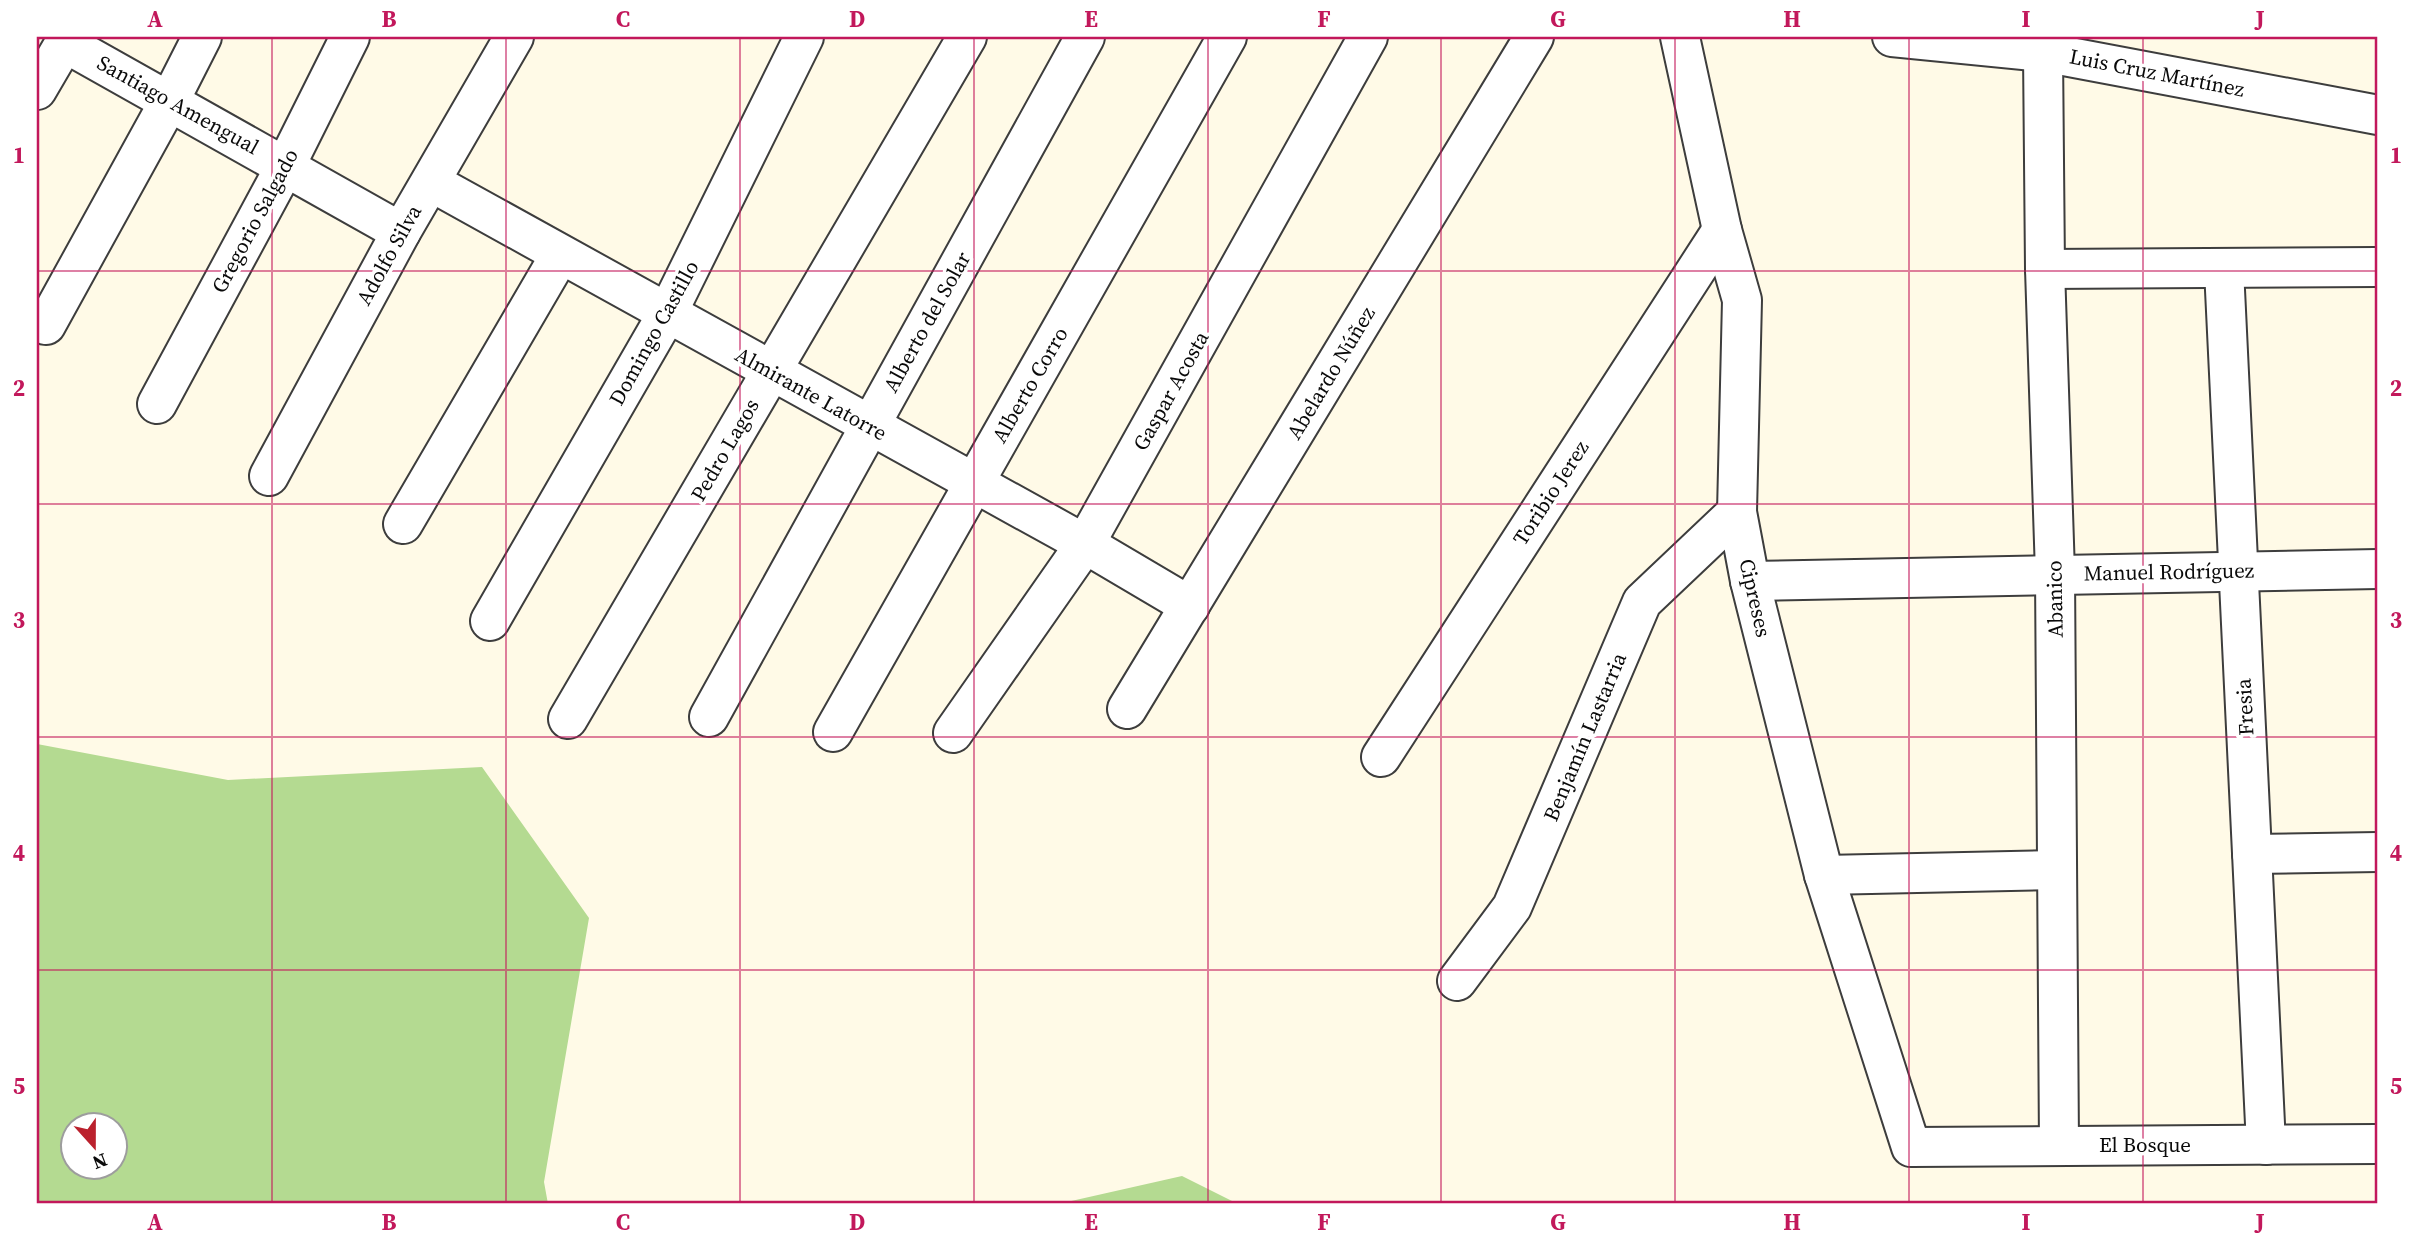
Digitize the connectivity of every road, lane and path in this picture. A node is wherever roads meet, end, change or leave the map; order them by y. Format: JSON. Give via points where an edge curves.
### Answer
{"nodes":[{"id":1,"x":202,"y":37,"type":"edge"},
{"id":2,"x":350,"y":37,"type":"edge"},
{"id":3,"x":514,"y":37,"type":"edge"},
{"id":4,"x":804,"y":37,"type":"edge"},
{"id":5,"x":967,"y":37,"type":"edge"},
{"id":6,"x":1085,"y":37,"type":"edge"},
{"id":7,"x":1227,"y":37,"type":"edge"},
{"id":8,"x":1368,"y":37,"type":"edge"},
{"id":9,"x":1534,"y":37,"type":"edge"},
{"id":10,"x":1680,"y":37,"type":"edge"},
{"id":11,"x":1911,"y":38,"type":"edge"},
{"id":12,"x":66,"y":40,"type":"edge"},
{"id":13,"x":2043,"y":52,"type":"junction"},
{"id":14,"x":37,"y":90,"type":"edge"},
{"id":15,"x":170,"y":100,"type":"junction"},
{"id":16,"x":2378,"y":115,"type":"edge"},
{"id":17,"x":286,"y":165,"type":"junction"},
{"id":18,"x":431,"y":182,"type":"junction"},
{"id":19,"x":1722,"y":230,"type":"junction"},
{"id":20,"x":401,"y":232,"type":"junction"},
{"id":21,"x":559,"y":255,"type":"junction"},
{"id":22,"x":2378,"y":267,"type":"edge"},
{"id":23,"x":2045,"y":269,"type":"junction"},
{"id":24,"x":2224,"y":269,"type":"junction"},
{"id":25,"x":667,"y":314,"type":"junction"},
{"id":26,"x":46,"y":325,"type":"dead end"},
{"id":27,"x":770,"y":372,"type":"junction"},
{"id":28,"x":156,"y":404,"type":"dead end"},
{"id":29,"x":870,"y":426,"type":"junction"},
{"id":30,"x":269,"y":476,"type":"dead end"},
{"id":31,"x":974,"y":483,"type":"junction"},
{"id":32,"x":1737,"y":512,"type":"junction"},
{"id":33,"x":403,"y":524,"type":"dead end"},
{"id":34,"x":1086,"y":544,"type":"junction"},
{"id":35,"x":2378,"y":569,"type":"edge"},
{"id":36,"x":2238,"y":572,"type":"junction"},
{"id":37,"x":2055,"y":573,"type":"junction"},
{"id":38,"x":1750,"y":581,"type":"junction"},
{"id":39,"x":1190,"y":606,"type":"junction"},
{"id":40,"x":490,"y":621,"type":"dead end"},
{"id":41,"x":1126,"y":709,"type":"dead end"},
{"id":42,"x":709,"y":717,"type":"dead end"},
{"id":43,"x":568,"y":719,"type":"dead end"},
{"id":44,"x":833,"y":732,"type":"dead end"},
{"id":45,"x":953,"y":733,"type":"dead end"},
{"id":46,"x":1381,"y":757,"type":"dead end"},
{"id":47,"x":2378,"y":852,"type":"edge"},
{"id":48,"x":2252,"y":854,"type":"junction"},
{"id":49,"x":2057,"y":870,"type":"junction"},
{"id":50,"x":1824,"y":875,"type":"junction"},
{"id":51,"x":1457,"y":981,"type":"dead end"},
{"id":52,"x":2378,"y":1144,"type":"edge"},
{"id":53,"x":2266,"y":1145,"type":"junction"},
{"id":54,"x":2059,"y":1146,"type":"junction"},
{"id":55,"x":1911,"y":1147,"type":"joint"}],
"edges":[{"from":1,"to":15,"type":"street"},
{"from":2,"to":17,"type":"street","name":"Gregorio Salgado"},
{"from":3,"to":18,"type":"street","name":"Adolfo Silva"},
{"from":4,"to":25,"type":"street","name":"Domingo Castillo"},
{"from":5,"to":27,"type":"street","name":"Pedro Lagos"},
{"from":6,"to":29,"type":"street","name":"Alberto del Solar"},
{"from":7,"to":31,"type":"street","name":"Alberto Corro"},
{"from":8,"to":34,"type":"street","name":"Gaspar Acosta"},
{"from":9,"to":39,"type":"street","name":"Abelardo Núñez"},
{"from":10,"to":19,"type":"street","name":"Cipreses"},
{"from":11,"to":13,"type":"street","name":"Luis Cruz Martínez"},
{"from":12,"to":14,"type":"street","name":"Santiago Amengual"},
{"from":12,"to":15,"type":"street","name":"Santiago Amengual"},
{"from":13,"to":16,"type":"street","name":"Luis Cruz Martínez"},
{"from":13,"to":23,"type":"street","name":"Abanico"},
{"from":15,"to":17,"type":"street","name":"Santiago Amengual"},
{"from":15,"to":26,"type":"street"},
{"from":17,"to":20,"type":"street","name":"Santiago Amengual"},
{"from":17,"to":28,"type":"street","name":"Gregorio Salgado"},
{"from":18,"to":20,"type":"street","name":"Adolfo Silva"},
{"from":18,"to":21,"type":"street","name":"Almirante Latorre"},
{"from":19,"to":32,"type":"street","name":"Cipreses","via":[[1742,300]]},
{"from":19,"to":46,"type":"street","name":"Toribio Jerez"},
{"from":20,"to":30,"type":"street","name":"Adolfo Silva"},
{"from":21,"to":25,"type":"street","name":"Almirante Latorre"},
{"from":21,"to":33,"type":"street"},
{"from":22,"to":24,"type":"street"},
{"from":23,"to":24,"type":"street"},
{"from":23,"to":37,"type":"street","name":"Abanico"},
{"from":24,"to":36,"type":"street","name":"Fresia"},
{"from":25,"to":27,"type":"street","name":"Almirante Latorre"},
{"from":25,"to":40,"type":"street","name":"Domingo Castillo"},
{"from":27,"to":29,"type":"street","name":"Almirante Latorre"},
{"from":27,"to":43,"type":"street","name":"Pedro Lagos"},
{"from":29,"to":31,"type":"street","name":"Almirante Latorre"},
{"from":29,"to":42,"type":"street","name":"Alberto del Solar"},
{"from":31,"to":34,"type":"street","name":"Almirante Latorre"},
{"from":31,"to":44,"type":"street","name":"Alberto Corro"},
{"from":32,"to":38,"type":"street","name":"Cipreses"},
{"from":32,"to":51,"type":"street","name":"Benjamín Lastarria","via":[[1642,602],[1512,907]]},
{"from":34,"to":39,"type":"street","name":"Almirante Latorre"},
{"from":34,"to":45,"type":"street","name":"Gaspar Acosta"},
{"from":35,"to":36,"type":"street","name":"Manuel Rodríguez"},
{"from":36,"to":37,"type":"street","name":"Manuel Rodríguez"},
{"from":36,"to":48,"type":"street","name":"Fresia"},
{"from":37,"to":38,"type":"street","name":"Manuel Rodríguez"},
{"from":37,"to":49,"type":"street","name":"Abanico"},
{"from":38,"to":50,"type":"street","name":"Cipreses"},
{"from":39,"to":41,"type":"street","name":"Abelardo Núñez"},
{"from":47,"to":48,"type":"street"},
{"from":48,"to":53,"type":"street","name":"Fresia"},
{"from":49,"to":50,"type":"street"},
{"from":49,"to":54,"type":"street","name":"Abanico"},
{"from":50,"to":55,"type":"street","name":"Cipreses"},
{"from":52,"to":53,"type":"street","name":"El Bosque"},
{"from":53,"to":54,"type":"street","name":"El Bosque"},
{"from":54,"to":55,"type":"street","name":"El Bosque"}]}
